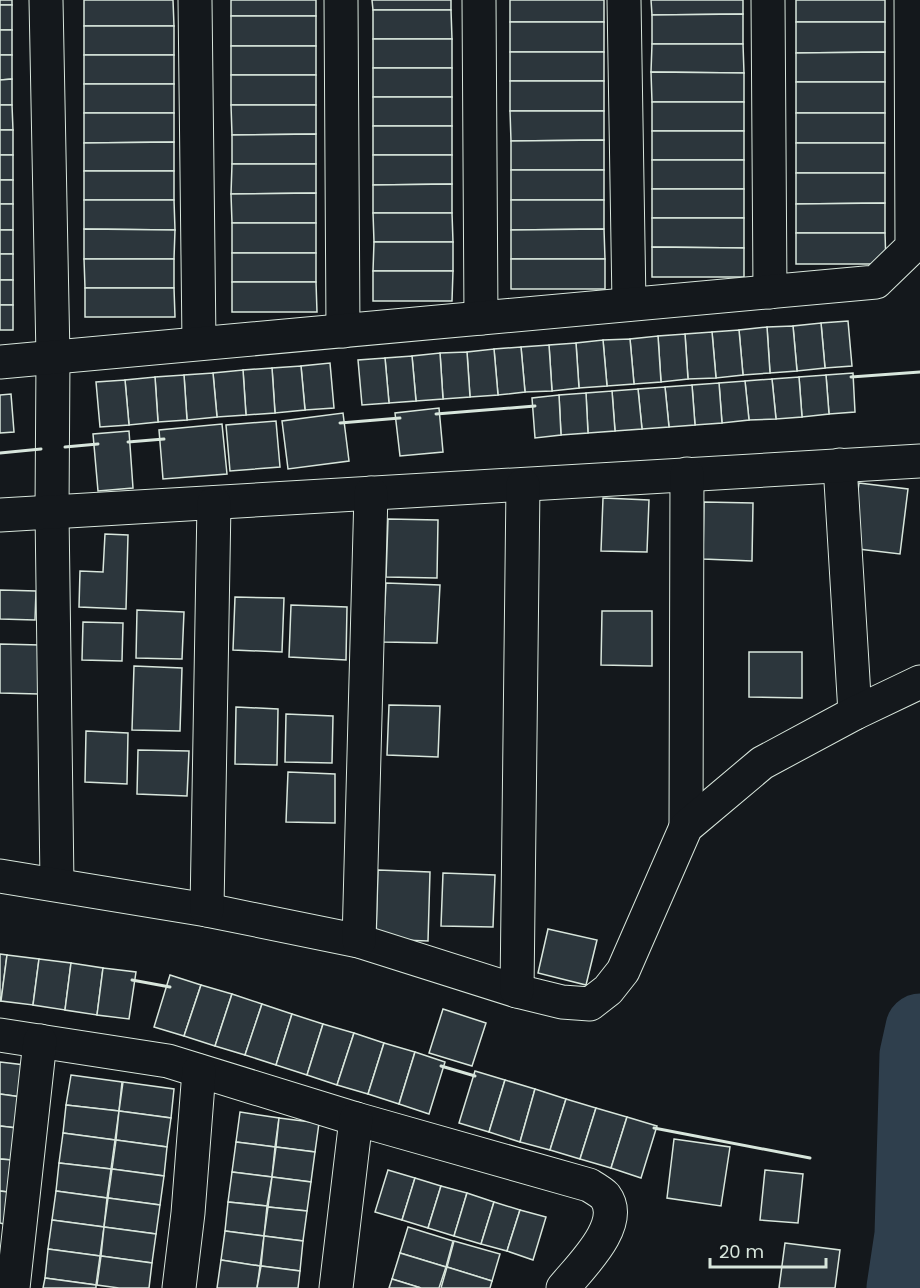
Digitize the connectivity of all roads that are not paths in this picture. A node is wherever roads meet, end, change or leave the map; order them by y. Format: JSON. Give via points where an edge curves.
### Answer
{"nodes":[{"id":1,"x":46,"y":0,"type":"edge"},
{"id":2,"x":195,"y":0,"type":"edge"},
{"id":3,"x":341,"y":0,"type":"edge"},
{"id":4,"x":479,"y":0,"type":"edge"},
{"id":5,"x":624,"y":0,"type":"edge"},
{"id":6,"x":768,"y":0,"type":"edge"},
{"id":7,"x":911,"y":0,"type":"edge"},
{"id":8,"x":770,"y":292,"type":"junction"},
{"id":9,"x":629,"y":304,"type":"junction"},
{"id":10,"x":481,"y":318,"type":"junction"},
{"id":11,"x":343,"y":331,"type":"junction"},
{"id":12,"x":199,"y":343,"type":"junction"},
{"id":13,"x":53,"y":357,"type":"junction"},
{"id":14,"x":0,"y":362,"type":"edge"},
{"id":15,"x":920,"y":461,"type":"edge"},
{"id":16,"x":840,"y":465,"type":"junction"},
{"id":17,"x":687,"y":474,"type":"junction"},
{"id":18,"x":523,"y":485,"type":"junction"},
{"id":19,"x":371,"y":493,"type":"junction"},
{"id":20,"x":214,"y":503,"type":"junction"},
{"id":21,"x":52,"y":512,"type":"junction"},
{"id":22,"x":0,"y":515,"type":"edge"},
{"id":23,"x":920,"y":682,"type":"edge"},
{"id":24,"x":855,"y":713,"type":"junction"},
{"id":25,"x":686,"y":827,"type":"junction"},
{"id":26,"x":0,"y":876,"type":"edge"},
{"id":27,"x":57,"y":884,"type":"junction"},
{"id":28,"x":207,"y":910,"type":"junction"},
{"id":29,"x":359,"y":940,"type":"junction"},
{"id":30,"x":517,"y":991,"type":"junction"},
{"id":31,"x":0,"y":1035,"type":"edge"},
{"id":32,"x":40,"y":1041,"type":"junction"},
{"id":33,"x":199,"y":1071,"type":"junction"},
{"id":34,"x":356,"y":1119,"type":"junction"},
{"id":35,"x":13,"y":1288,"type":"edge"},
{"id":36,"x":179,"y":1288,"type":"edge"},
{"id":37,"x":336,"y":1288,"type":"edge"},
{"id":38,"x":563,"y":1288,"type":"edge"}],
"edges":[{"from":1,"to":13,"type":"street"},
{"from":2,"to":12,"type":"street"},
{"from":3,"to":11,"type":"street"},
{"from":4,"to":10,"type":"street"},
{"from":5,"to":9,"type":"street"},
{"from":6,"to":8,"type":"street"},
{"from":7,"to":8,"type":"street","via":[[912,247],[876,282]]},
{"from":8,"to":9,"type":"street"},
{"from":9,"to":10,"type":"street"},
{"from":10,"to":11,"type":"street"},
{"from":11,"to":12,"type":"street"},
{"from":12,"to":13,"type":"street"},
{"from":13,"to":14,"type":"street"},
{"from":13,"to":21,"type":"street"},
{"from":15,"to":16,"type":"street"},
{"from":16,"to":17,"type":"street"},
{"from":16,"to":24,"type":"street"},
{"from":17,"to":18,"type":"street"},
{"from":17,"to":25,"type":"street"},
{"from":18,"to":19,"type":"street"},
{"from":18,"to":30,"type":"street"},
{"from":19,"to":20,"type":"street"},
{"from":19,"to":29,"type":"street"},
{"from":20,"to":21,"type":"street"},
{"from":20,"to":28,"type":"street"},
{"from":21,"to":22,"type":"street"},
{"from":21,"to":27,"type":"street"},
{"from":23,"to":24,"type":"street"},
{"from":24,"to":25,"type":"street","via":[[762,763]]},
{"from":25,"to":30,"type":"street","via":[[622,971],[608,990],[590,1004]]},
{"from":26,"to":27,"type":"street"},
{"from":27,"to":28,"type":"street"},
{"from":28,"to":29,"type":"street"},
{"from":29,"to":30,"type":"street"},
{"from":31,"to":32,"type":"street"},
{"from":32,"to":33,"type":"street","via":[[168,1061]]},
{"from":32,"to":35,"type":"street"},
{"from":33,"to":34,"type":"street"},
{"from":33,"to":36,"type":"street"},
{"from":34,"to":37,"type":"street"},
{"from":34,"to":38,"type":"street","via":[[589,1185],[604,1196],[612,1212],[607,1232]]}]}
